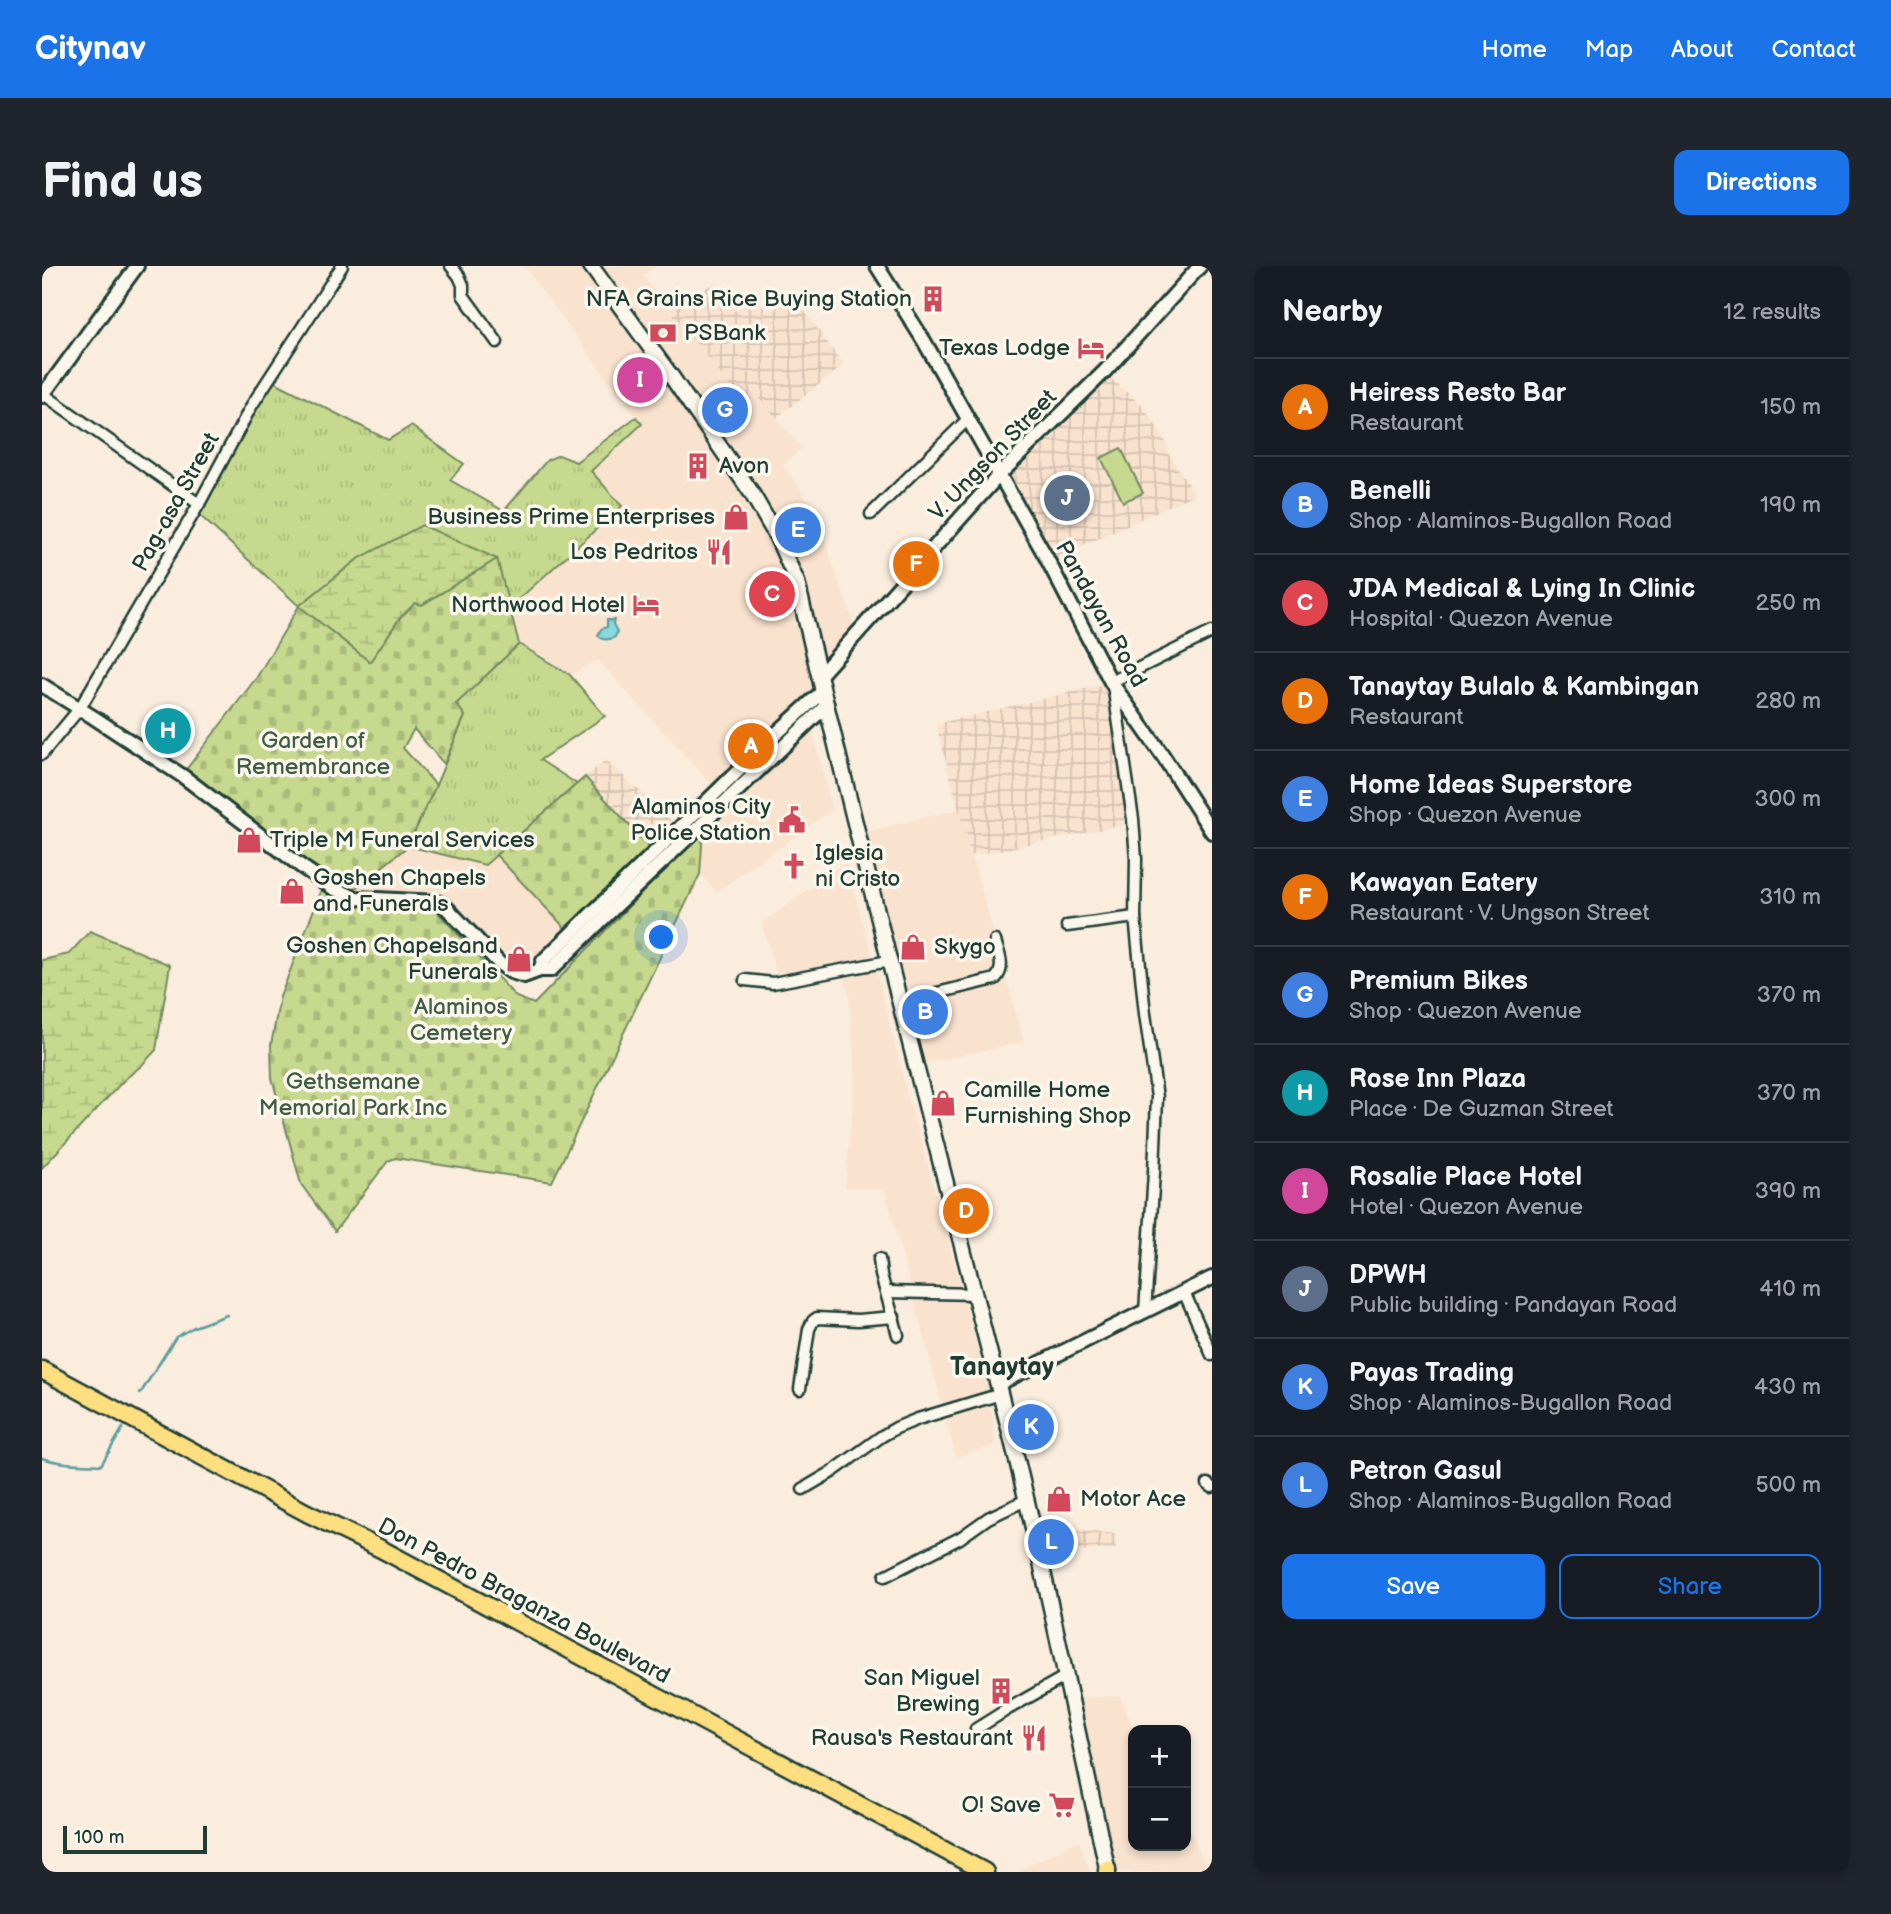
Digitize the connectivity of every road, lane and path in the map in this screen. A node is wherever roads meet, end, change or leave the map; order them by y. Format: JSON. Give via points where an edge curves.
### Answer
{"nodes":[{"id":1,"x":137,"y":266,"type":"edge"},
{"id":2,"x":342,"y":266,"type":"edge"},
{"id":3,"x":451,"y":266,"type":"edge"},
{"id":4,"x":591,"y":266,"type":"edge"},
{"id":5,"x":877,"y":266,"type":"edge"},
{"id":6,"x":1200,"y":266,"type":"edge"},
{"id":7,"x":497,"y":342,"type":"dead end"},
{"id":8,"x":43,"y":394,"type":"edge"},
{"id":9,"x":968,"y":419,"type":"junction"},
{"id":10,"x":999,"y":475,"type":"junction"},
{"id":11,"x":199,"y":504,"type":"junction"},
{"id":12,"x":871,"y":514,"type":"dead end"},
{"id":13,"x":1212,"y":632,"type":"edge"},
{"id":14,"x":819,"y":676,"type":"junction"},
{"id":15,"x":1111,"y":682,"type":"junction"},
{"id":16,"x":42,"y":685,"type":"edge"},
{"id":17,"x":825,"y":698,"type":"junction"},
{"id":18,"x":80,"y":708,"type":"junction"},
{"id":19,"x":776,"y":733,"type":"junction"},
{"id":20,"x":787,"y":744,"type":"junction"},
{"id":21,"x":42,"y":754,"type":"edge"},
{"id":22,"x":736,"y":773,"type":"junction"},
{"id":23,"x":746,"y":783,"type":"junction"},
{"id":24,"x":700,"y":817,"type":"junction"},
{"id":25,"x":1210,"y":825,"type":"edge"},
{"id":26,"x":1135,"y":918,"type":"junction"},
{"id":27,"x":1067,"y":926,"type":"dead end"},
{"id":28,"x":995,"y":941,"type":"dead end"},
{"id":29,"x":889,"y":961,"type":"junction"},
{"id":30,"x":745,"y":980,"type":"dead end"},
{"id":31,"x":900,"y":1002,"type":"junction"},
{"id":32,"x":879,"y":1259,"type":"dead end"},
{"id":33,"x":1212,"y":1278,"type":"edge"},
{"id":34,"x":886,"y":1292,"type":"junction"},
{"id":35,"x":1184,"y":1292,"type":"junction"},
{"id":36,"x":976,"y":1294,"type":"junction"},
{"id":37,"x":1145,"y":1312,"type":"junction"},
{"id":38,"x":894,"y":1317,"type":"junction"},
{"id":39,"x":898,"y":1335,"type":"dead end"},
{"id":40,"x":1212,"y":1356,"type":"edge"},
{"id":41,"x":42,"y":1370,"type":"edge"},
{"id":42,"x":800,"y":1389,"type":"dead end"},
{"id":43,"x":999,"y":1389,"type":"junction"},
{"id":44,"x":803,"y":1489,"type":"dead end"},
{"id":45,"x":1026,"y":1500,"type":"junction"},
{"id":46,"x":885,"y":1576,"type":"dead end"},
{"id":47,"x":1066,"y":1676,"type":"junction"},
{"id":48,"x":976,"y":1729,"type":"dead end"},
{"id":49,"x":1107,"y":1871,"type":"edge"},
{"id":50,"x":985,"y":1872,"type":"edge"}],
"edges":[{"from":1,"to":8,"type":"street"},
{"from":2,"to":11,"type":"street","name":"Pag-asa Street","via":[[252,405]]},
{"from":3,"to":7,"type":"street","via":[[463,285],[463,295]]},
{"from":4,"to":14,"type":"main road","via":[[768,518],[797,582]]},
{"from":5,"to":9,"type":"street","name":"Pandayan Road"},
{"from":6,"to":10,"type":"street","name":"V. Ungson Street","via":[[1105,371]]},
{"from":8,"to":11,"type":"street"},
{"from":9,"to":10,"type":"street","name":"Pandayan Road"},
{"from":9,"to":12,"type":"street"},
{"from":10,"to":14,"type":"street","name":"V. Ungson Street"},
{"from":10,"to":15,"type":"street","name":"Pandayan Road"},
{"from":11,"to":18,"type":"street","name":"Pag-asa Street"},
{"from":13,"to":15,"type":"street"},
{"from":14,"to":17,"type":"main road"},
{"from":15,"to":25,"type":"street","name":"Pandayan Road"},
{"from":15,"to":26,"type":"street","via":[[1133,819]]},
{"from":16,"to":18,"type":"street"},
{"from":17,"to":19,"type":"street"},
{"from":17,"to":20,"type":"street"},
{"from":17,"to":29,"type":"main road"},
{"from":18,"to":21,"type":"street","name":"Pag-asa Street"},
{"from":18,"to":24,"type":"street","via":[[184,777],[333,888],[356,898],[444,905],[499,963],[524,976],[542,965],[551,970],[612,901]]},
{"from":19,"to":20,"type":"street"},
{"from":19,"to":22,"type":"street"},
{"from":20,"to":23,"type":"street"},
{"from":22,"to":23,"type":"street"},
{"from":22,"to":24,"type":"street"},
{"from":23,"to":24,"type":"street"},
{"from":26,"to":27,"type":"street"},
{"from":26,"to":37,"type":"street","via":[[1157,1097]]},
{"from":28,"to":31,"type":"street","via":[[1002,968],[995,979]]},
{"from":29,"to":30,"type":"street","via":[[773,983]]},
{"from":29,"to":31,"type":"main road"},
{"from":31,"to":36,"type":"main road"},
{"from":32,"to":34,"type":"street"},
{"from":33,"to":35,"type":"street"},
{"from":34,"to":36,"type":"street"},
{"from":34,"to":38,"type":"street"},
{"from":35,"to":37,"type":"street"},
{"from":35,"to":40,"type":"street"},
{"from":36,"to":43,"type":"main road"},
{"from":37,"to":43,"type":"street"},
{"from":38,"to":39,"type":"street"},
{"from":38,"to":42,"type":"street","via":[[813,1321]]},
{"from":41,"to":50,"type":"main road","name":"Don Pedro Braganza Boulevard"},
{"from":43,"to":44,"type":"street","via":[[897,1428]]},
{"from":43,"to":45,"type":"main road"},
{"from":45,"to":46,"type":"street"},
{"from":45,"to":47,"type":"main road"},
{"from":47,"to":48,"type":"street"},
{"from":47,"to":49,"type":"main road"}]}
